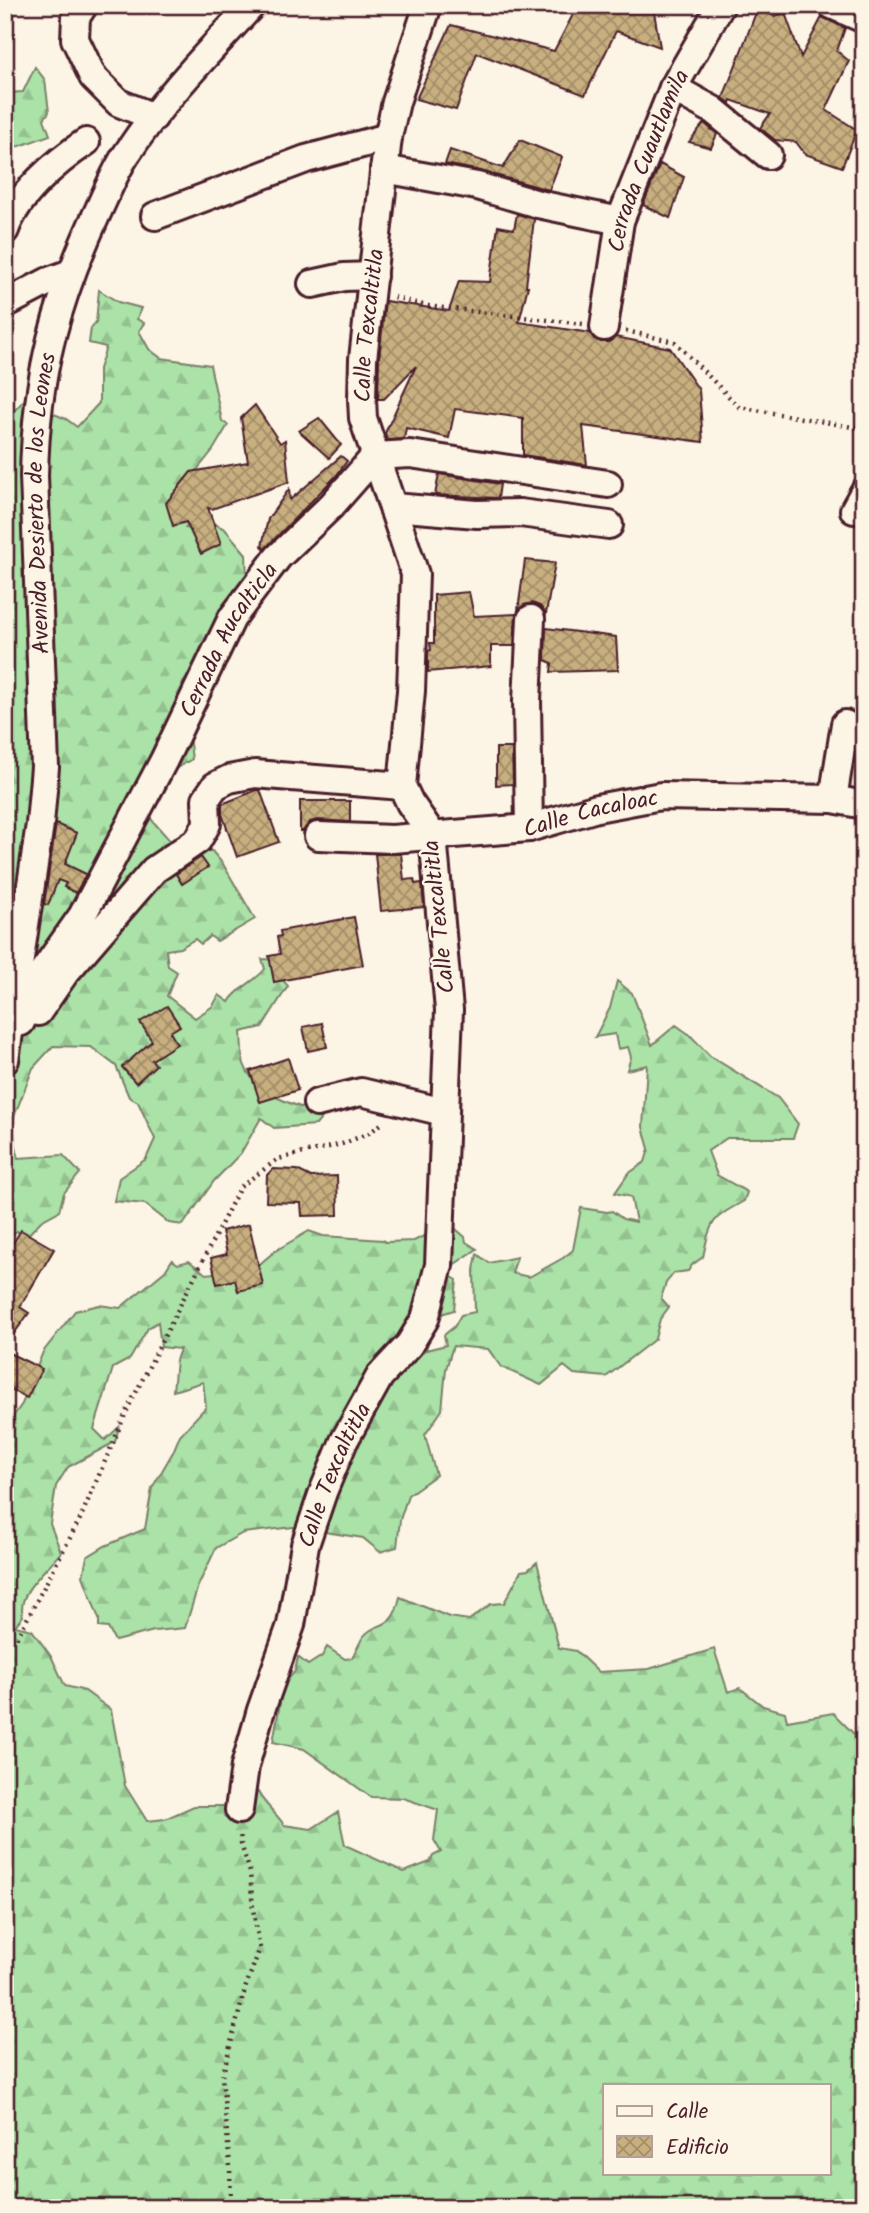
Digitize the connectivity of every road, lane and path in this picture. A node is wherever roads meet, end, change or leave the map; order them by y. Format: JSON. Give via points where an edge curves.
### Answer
{"nodes":[{"id":1,"x":84,"y":5,"type":"edge"},
{"id":2,"x":252,"y":5,"type":"edge"},
{"id":3,"x":428,"y":5,"type":"edge"},
{"id":4,"x":722,"y":5,"type":"edge"},
{"id":5,"x":832,"y":5,"type":"edge"},
{"id":6,"x":864,"y":19,"type":"edge"},
{"id":7,"x":673,"y":88,"type":"junction"},
{"id":8,"x":154,"y":117,"type":"junction"},
{"id":9,"x":388,"y":137,"type":"junction"},
{"id":10,"x":86,"y":142,"type":"dead end"},
{"id":11,"x":768,"y":156,"type":"dead end"},
{"id":12,"x":384,"y":169,"type":"junction"},
{"id":13,"x":155,"y":215,"type":"dead end"},
{"id":14,"x":620,"y":221,"type":"junction"},
{"id":15,"x":5,"y":230,"type":"edge"},
{"id":16,"x":71,"y":272,"type":"junction"},
{"id":17,"x":373,"y":276,"type":"junction"},
{"id":18,"x":312,"y":284,"type":"dead end"},
{"id":19,"x":5,"y":304,"type":"edge"},
{"id":20,"x":604,"y":327,"type":"junction"},
{"id":21,"x":864,"y":429,"type":"edge"},
{"id":22,"x":375,"y":456,"type":"junction"},
{"id":23,"x":608,"y":484,"type":"dead end"},
{"id":24,"x":393,"y":508,"type":"junction"},
{"id":25,"x":609,"y":525,"type":"dead end"},
{"id":26,"x":531,"y":619,"type":"dead end"},
{"id":27,"x":845,"y":724,"type":"dead end"},
{"id":28,"x":402,"y":786,"type":"junction"},
{"id":29,"x":833,"y":799,"type":"junction"},
{"id":30,"x":864,"y":805,"type":"edge"},
{"id":31,"x":529,"y":828,"type":"junction"},
{"id":32,"x":318,"y":836,"type":"dead end"},
{"id":33,"x":433,"y":836,"type":"junction"},
{"id":34,"x":6,"y":1058,"type":"edge"},
{"id":35,"x":317,"y":1103,"type":"dead end"},
{"id":36,"x":409,"y":1104,"type":"junction"},
{"id":37,"x":444,"y":1112,"type":"junction"},
{"id":38,"x":17,"y":1637,"type":"dead end"},
{"id":39,"x":239,"y":1810,"type":"joint"},
{"id":40,"x":231,"y":2208,"type":"edge"}],
"edges":[{"from":1,"to":8,"type":"street","via":[[76,17],[75,39],[93,77],[119,103]]},
{"from":2,"to":8,"type":"street","name":"Avenida Desierto de los Leones"},
{"from":3,"to":9,"type":"street","name":"Calle Texcaltitla"},
{"from":4,"to":7,"type":"street","name":"Cerrada Cuautlamila"},
{"from":5,"to":6,"type":"street"},
{"from":7,"to":11,"type":"street","via":[[713,110]]},
{"from":7,"to":14,"type":"street","name":"Cerrada Cuautlamila"},
{"from":8,"to":16,"type":"street","name":"Avenida Desierto de los Leones","via":[[126,154]]},
{"from":9,"to":12,"type":"street","name":"Calle Texcaltitla"},
{"from":9,"to":13,"type":"street","via":[[306,159]]},
{"from":10,"to":15,"type":"street","via":[[58,160]]},
{"from":12,"to":14,"type":"street","via":[[478,186]]},
{"from":12,"to":17,"type":"street","name":"Calle Texcaltitla"},
{"from":14,"to":20,"type":"street","name":"Cerrada Cuautlamila"},
{"from":16,"to":19,"type":"street"},
{"from":16,"to":34,"type":"street","name":"Avenida Desierto de los Leones","via":[[51,330],[35,436],[45,767]]},
{"from":17,"to":18,"type":"street"},
{"from":17,"to":20,"type":"path","via":[[389,296],[426,306]]},
{"from":17,"to":22,"type":"street","name":"Calle Texcaltitla","via":[[362,399]]},
{"from":20,"to":21,"type":"path","via":[[675,342],[739,407]]},
{"from":22,"to":23,"type":"street","via":[[410,454]]},
{"from":22,"to":24,"type":"street","name":"Calle Texcaltitla"},
{"from":22,"to":34,"type":"street","name":"Cerrada Aucalticla","via":[[278,557],[232,618],[82,916],[44,970]]},
{"from":24,"to":25,"type":"street","via":[[520,513]]},
{"from":24,"to":28,"type":"street","name":"Calle Texcaltitla","via":[[415,574]]},
{"from":26,"to":31,"type":"street"},
{"from":27,"to":29,"type":"street"},
{"from":28,"to":33,"type":"street","name":"Calle Texcaltitla"},
{"from":28,"to":34,"type":"street","via":[[255,774],[215,786],[206,799],[206,824],[198,840],[154,870],[65,973]]},
{"from":29,"to":30,"type":"street","name":"Calle Cacaloac"},
{"from":29,"to":31,"type":"street","name":"Calle Cacaloac","via":[[661,796]]},
{"from":31,"to":33,"type":"street","name":"Calle Cacaloac"},
{"from":32,"to":33,"type":"street","name":"Calle Cacaloac"},
{"from":33,"to":37,"type":"street","name":"Calle Texcaltitla","via":[[449,1010]]},
{"from":35,"to":36,"type":"street","via":[[361,1092]]},
{"from":36,"to":37,"type":"street"},
{"from":36,"to":38,"type":"path","via":[[369,1133],[278,1159],[240,1187],[128,1408],[80,1519]]},
{"from":37,"to":39,"type":"street","name":"Calle Texcaltitla","via":[[439,1265],[425,1319],[409,1345],[380,1376],[344,1441],[323,1492],[306,1545],[291,1625],[245,1766]]},
{"from":39,"to":40,"type":"path","via":[[260,1948],[222,2077]]}]}
